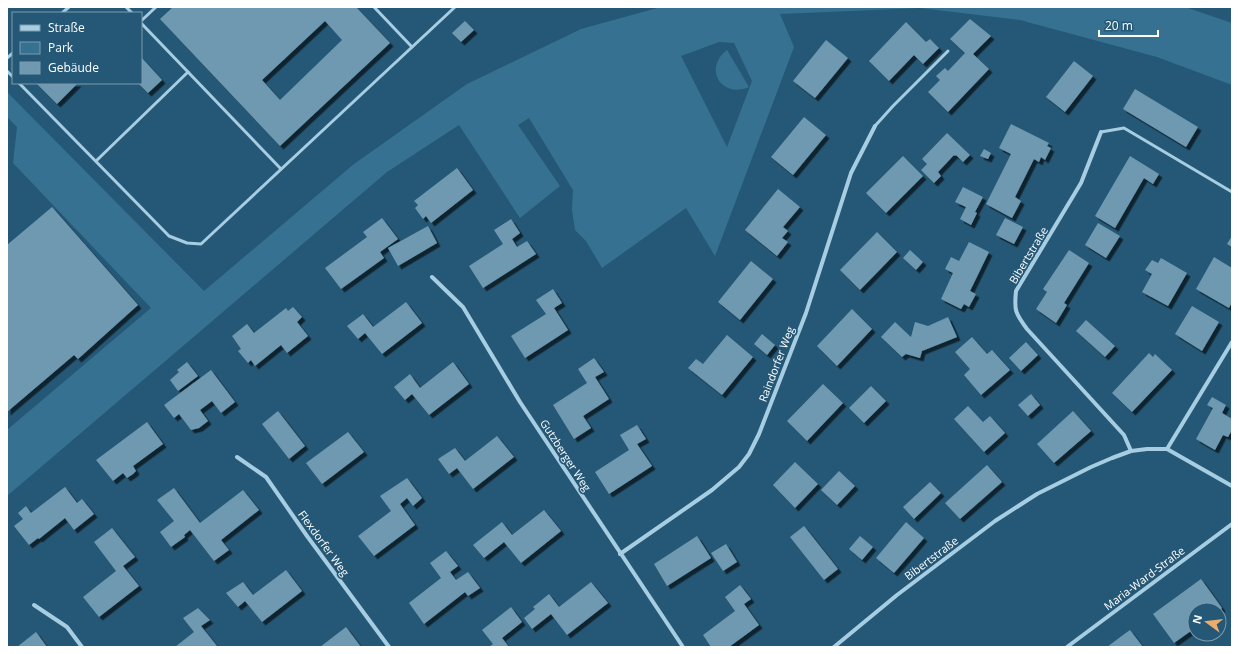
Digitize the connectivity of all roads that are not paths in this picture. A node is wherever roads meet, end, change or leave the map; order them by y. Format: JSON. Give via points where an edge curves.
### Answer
{"nodes":[{"id":1,"x":156,"y":7,"type":"edge"},
{"id":2,"x":374,"y":7,"type":"edge"},
{"id":3,"x":455,"y":7,"type":"edge"},
{"id":4,"x":142,"y":21,"type":"edge"},
{"id":5,"x":142,"y":23,"type":"edge"},
{"id":6,"x":412,"y":48,"type":"junction"},
{"id":7,"x":948,"y":51,"type":"dead end"},
{"id":8,"x":188,"y":72,"type":"junction"},
{"id":9,"x":20,"y":84,"type":"edge"},
{"id":10,"x":875,"y":126,"type":"joint"},
{"id":11,"x":1101,"y":132,"type":"joint"},
{"id":12,"x":96,"y":162,"type":"junction"},
{"id":13,"x":281,"y":169,"type":"junction"},
{"id":14,"x":1232,"y":192,"type":"edge"},
{"id":15,"x":432,"y":277,"type":"dead end"},
{"id":16,"x":1232,"y":342,"type":"edge"},
{"id":17,"x":1167,"y":449,"type":"junction"},
{"id":18,"x":1131,"y":451,"type":"junction"},
{"id":19,"x":237,"y":457,"type":"dead end"},
{"id":20,"x":1232,"y":486,"type":"edge"},
{"id":21,"x":1232,"y":524,"type":"edge"},
{"id":22,"x":620,"y":554,"type":"junction"},
{"id":23,"x":34,"y":605,"type":"dead end"},
{"id":24,"x":82,"y":647,"type":"edge"},
{"id":25,"x":389,"y":647,"type":"edge"},
{"id":26,"x":684,"y":647,"type":"edge"},
{"id":27,"x":834,"y":647,"type":"edge"},
{"id":28,"x":1067,"y":647,"type":"edge"}],
"edges":[{"from":1,"to":4,"type":"lane"},
{"from":2,"to":6,"type":"lane"},
{"from":3,"to":6,"type":"lane"},
{"from":5,"to":8,"type":"lane"},
{"from":6,"to":13,"type":"lane"},
{"from":7,"to":10,"type":"lane"},
{"from":8,"to":12,"type":"lane"},
{"from":8,"to":13,"type":"lane"},
{"from":9,"to":12,"type":"lane"},
{"from":10,"to":22,"type":"street","name":"Raindorfer Weg","via":[[851,173],[806,313],[749,454],[739,467],[712,490]]},
{"from":11,"to":14,"type":"lane","via":[[1124,128]]},
{"from":11,"to":18,"type":"street","name":"Bibertstraße","via":[[1081,183],[1016,291],[1014,306],[1027,329],[1124,435]]},
{"from":12,"to":13,"type":"lane","via":[[169,236],[187,243],[201,244]]},
{"from":15,"to":22,"type":"street","name":"Gutzberger Weg","via":[[463,307],[520,402]]},
{"from":16,"to":17,"type":"street"},
{"from":17,"to":18,"type":"street","name":"Bibertstraße"},
{"from":17,"to":20,"type":"street","name":"Bibertstraße"},
{"from":18,"to":27,"type":"street","name":"Bibertstraße","via":[[1091,467],[1037,494],[995,521],[897,594]]},
{"from":19,"to":25,"type":"street","name":"Flexdorfer Weg","via":[[266,477]]},
{"from":21,"to":28,"type":"street","name":"Maria-Ward-Straße"},
{"from":22,"to":26,"type":"street","name":"Gutzberger Weg"},
{"from":23,"to":24,"type":"street","via":[[67,627]]}]}
